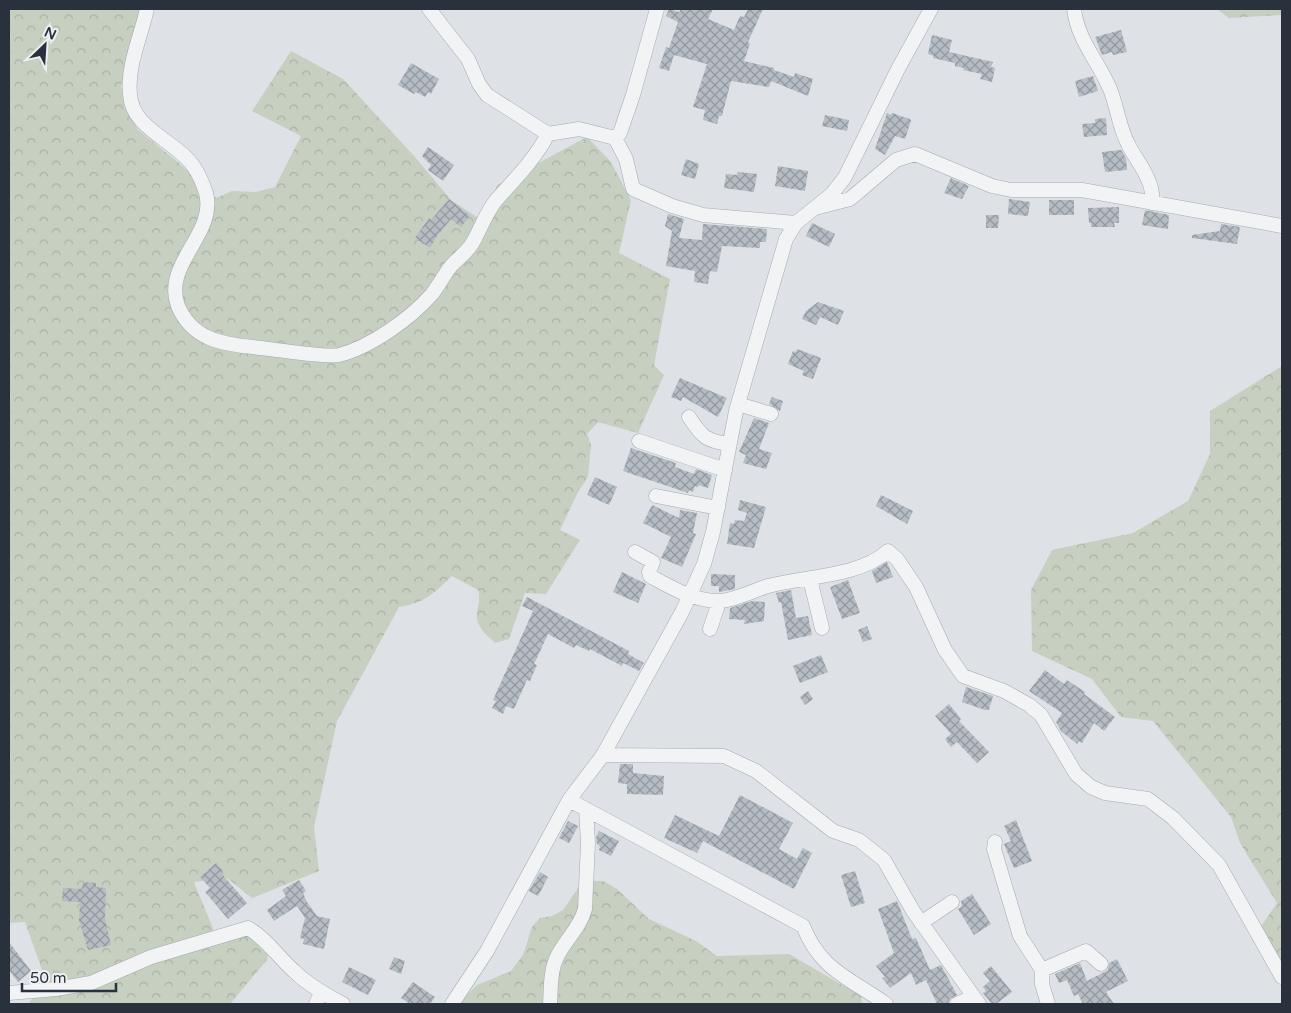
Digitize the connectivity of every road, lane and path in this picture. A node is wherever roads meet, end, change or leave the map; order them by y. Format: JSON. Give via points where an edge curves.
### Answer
{"nodes":[{"id":1,"x":147,"y":9,"type":"edge"},
{"id":2,"x":429,"y":9,"type":"edge"},
{"id":3,"x":657,"y":9,"type":"edge"},
{"id":4,"x":931,"y":9,"type":"edge"},
{"id":5,"x":1074,"y":9,"type":"edge"},
{"id":6,"x":548,"y":134,"type":"junction"},
{"id":7,"x":615,"y":138,"type":"junction"},
{"id":8,"x":1152,"y":203,"type":"junction"},
{"id":9,"x":816,"y":208,"type":"junction"},
{"id":10,"x":796,"y":223,"type":"junction"},
{"id":11,"x":1282,"y":226,"type":"edge"},
{"id":12,"x":738,"y":404,"type":"junction"},
{"id":13,"x":771,"y":414,"type":"dead end"},
{"id":14,"x":689,"y":417,"type":"dead end"},
{"id":15,"x":638,"y":441,"type":"dead end"},
{"id":16,"x":729,"y":444,"type":"junction"},
{"id":17,"x":724,"y":470,"type":"junction"},
{"id":18,"x":656,"y":496,"type":"dead end"},
{"id":19,"x":718,"y":508,"type":"junction"},
{"id":20,"x":636,"y":552,"type":"dead end"},
{"id":21,"x":810,"y":579,"type":"junction"},
{"id":22,"x":690,"y":597,"type":"junction"},
{"id":23,"x":720,"y":602,"type":"junction"},
{"id":24,"x":822,"y":628,"type":"dead end"},
{"id":25,"x":710,"y":629,"type":"dead end"},
{"id":26,"x":603,"y":755,"type":"junction"},
{"id":27,"x":569,"y":800,"type":"junction"},
{"id":28,"x":586,"y":809,"type":"junction"},
{"id":29,"x":995,"y":842,"type":"dead end"},
{"id":30,"x":952,"y":902,"type":"dead end"},
{"id":31,"x":920,"y":923,"type":"junction"},
{"id":32,"x":1101,"y":964,"type":"dead end"},
{"id":33,"x":1042,"y":970,"type":"junction"},
{"id":34,"x":1282,"y":976,"type":"edge"},
{"id":35,"x":9,"y":994,"type":"edge"},
{"id":36,"x":318,"y":998,"type":"edge"},
{"id":37,"x":976,"y":1001,"type":"edge"},
{"id":38,"x":343,"y":1004,"type":"edge"},
{"id":39,"x":452,"y":1004,"type":"edge"},
{"id":40,"x":550,"y":1004,"type":"edge"},
{"id":41,"x":886,"y":1004,"type":"edge"},
{"id":42,"x":957,"y":1004,"type":"edge"},
{"id":43,"x":1048,"y":1004,"type":"edge"}],
"edges":[{"from":1,"to":6,"type":"street","via":[[132,68],[132,106],[139,117],[193,165],[207,196],[203,223],[182,262],[174,286],[178,306],[187,321],[209,340],[337,356],[365,345],[403,320],[430,295],[473,242],[491,208],[539,151]]},
{"from":2,"to":6,"type":"street","via":[[468,59],[487,95]]},
{"from":3,"to":7,"type":"street","via":[[633,95],[620,133]]},
{"from":4,"to":9,"type":"street","via":[[845,177]]},
{"from":5,"to":8,"type":"street","via":[[1076,27],[1103,73],[1119,111],[1127,142],[1152,188]]},
{"from":6,"to":7,"type":"street","via":[[579,129]]},
{"from":7,"to":10,"type":"street","via":[[626,159],[633,190],[703,216]]},
{"from":8,"to":9,"type":"street","via":[[1082,190],[1011,190],[992,186],[915,154],[896,160],[850,198]]},
{"from":8,"to":11,"type":"street"},
{"from":9,"to":10,"type":"street"},
{"from":10,"to":12,"type":"street","via":[[780,255]]},
{"from":12,"to":13,"type":"street"},
{"from":12,"to":16,"type":"street"},
{"from":14,"to":16,"type":"street","via":[[700,434],[712,441]]},
{"from":15,"to":17,"type":"street"},
{"from":16,"to":17,"type":"street"},
{"from":17,"to":19,"type":"street"},
{"from":18,"to":19,"type":"street"},
{"from":19,"to":22,"type":"street","via":[[704,564]]},
{"from":20,"to":22,"type":"street","via":[[653,562],[650,576]]},
{"from":21,"to":23,"type":"street","via":[[770,586]]},
{"from":21,"to":24,"type":"street"},
{"from":21,"to":34,"type":"street","via":[[879,559],[888,551],[916,587],[945,650],[963,676],[1004,691],[1029,705],[1040,715],[1076,774],[1091,788],[1148,799],[1173,818],[1219,865]]},
{"from":22,"to":23,"type":"street"},
{"from":22,"to":26,"type":"street"},
{"from":23,"to":25,"type":"street"},
{"from":26,"to":27,"type":"street"},
{"from":26,"to":31,"type":"street","via":[[724,756],[756,771],[833,831],[859,840],[884,860]]},
{"from":27,"to":28,"type":"street"},
{"from":27,"to":39,"type":"street","via":[[483,956]]},
{"from":28,"to":40,"type":"street","via":[[585,909],[555,962]]},
{"from":28,"to":41,"type":"street","via":[[803,926],[822,959]]},
{"from":29,"to":33,"type":"street","via":[[994,848],[1020,936]]},
{"from":30,"to":31,"type":"street"},
{"from":31,"to":37,"type":"street"},
{"from":32,"to":33,"type":"street","via":[[1086,952]]},
{"from":33,"to":43,"type":"street"},
{"from":35,"to":36,"type":"street","via":[[91,983],[151,957],[248,928],[260,935]]},
{"from":36,"to":38,"type":"street"},
{"from":37,"to":42,"type":"street"}]}
